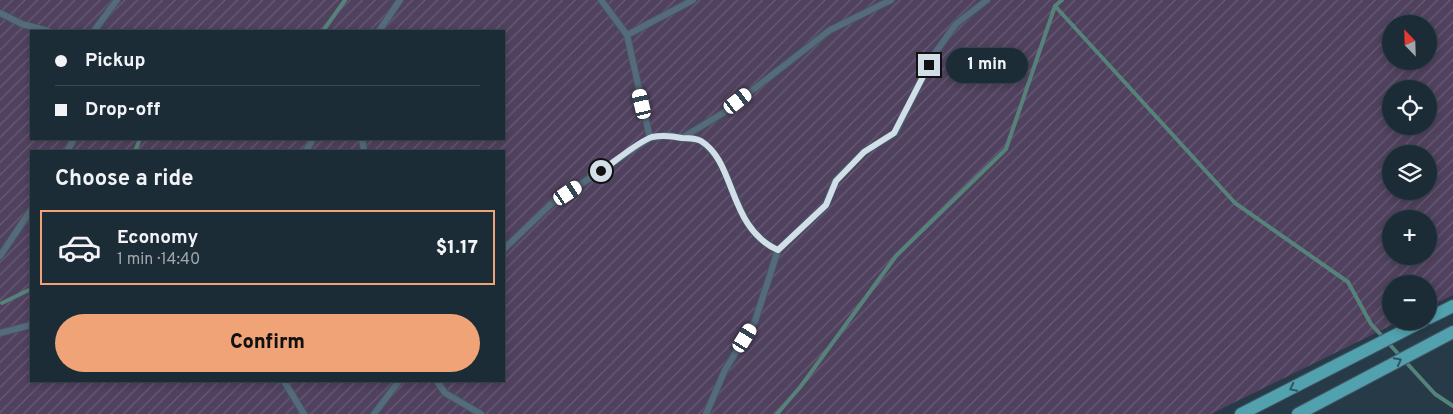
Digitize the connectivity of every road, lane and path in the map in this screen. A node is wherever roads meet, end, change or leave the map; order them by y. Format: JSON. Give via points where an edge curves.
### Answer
{"nodes":[{"id":1,"x":117,"y":0,"type":"edge"},
{"id":2,"x":400,"y":0,"type":"edge"},
{"id":3,"x":601,"y":0,"type":"edge"},
{"id":4,"x":693,"y":0,"type":"edge"},
{"id":5,"x":891,"y":0,"type":"edge"},
{"id":6,"x":987,"y":0,"type":"edge"},
{"id":7,"x":0,"y":13,"type":"edge"},
{"id":8,"x":44,"y":30,"type":"edge"},
{"id":9,"x":95,"y":30,"type":"edge"},
{"id":10,"x":380,"y":30,"type":"edge"},
{"id":11,"x":627,"y":35,"type":"junction"},
{"id":12,"x":650,"y":138,"type":"junction"},
{"id":13,"x":682,"y":138,"type":"junction"},
{"id":14,"x":30,"y":211,"type":"edge"},
{"id":15,"x":505,"y":249,"type":"edge"},
{"id":16,"x":778,"y":250,"type":"junction"},
{"id":17,"x":0,"y":256,"type":"edge"},
{"id":18,"x":1451,"y":307,"type":"edge"},
{"id":19,"x":1437,"y":314,"type":"edge"},
{"id":20,"x":30,"y":325,"type":"edge"},
{"id":21,"x":1406,"y":330,"type":"edge"},
{"id":22,"x":1453,"y":332,"type":"edge"},
{"id":23,"x":0,"y":333,"type":"edge"},
{"id":24,"x":285,"y":382,"type":"edge"},
{"id":25,"x":398,"y":382,"type":"edge"},
{"id":26,"x":438,"y":382,"type":"edge"},
{"id":27,"x":304,"y":414,"type":"edge"},
{"id":28,"x":374,"y":414,"type":"edge"},
{"id":29,"x":481,"y":414,"type":"edge"},
{"id":30,"x":706,"y":414,"type":"edge"},
{"id":31,"x":1241,"y":414,"type":"edge"},
{"id":32,"x":1298,"y":414,"type":"edge"}],
"edges":[{"from":1,"to":9,"type":"lane"},
{"from":2,"to":10,"type":"lane"},
{"from":3,"to":11,"type":"lane"},
{"from":4,"to":11,"type":"lane"},
{"from":5,"to":13,"type":"lane","via":[[830,30],[723,113]]},
{"from":6,"to":16,"type":"lane","via":[[956,24],[935,53],[894,133],[858,158],[836,181],[826,205]]},
{"from":7,"to":8,"type":"lane"},
{"from":11,"to":12,"type":"lane"},
{"from":12,"to":13,"type":"lane","via":[[667,135]]},
{"from":12,"to":15,"type":"lane","via":[[551,204]]},
{"from":13,"to":16,"type":"lane","via":[[700,140],[715,155],[737,207],[750,227],[766,245]]},
{"from":14,"to":17,"type":"lane"},
{"from":16,"to":30,"type":"lane","via":[[755,322],[725,370]]},
{"from":18,"to":19,"type":"main road"},
{"from":20,"to":23,"type":"lane"},
{"from":21,"to":31,"type":"main road","one_way":true},
{"from":32,"to":22,"type":"main road","one_way":true},
{"from":24,"to":27,"type":"lane"},
{"from":25,"to":28,"type":"lane"},
{"from":26,"to":29,"type":"lane","via":[[445,393]]}]}
